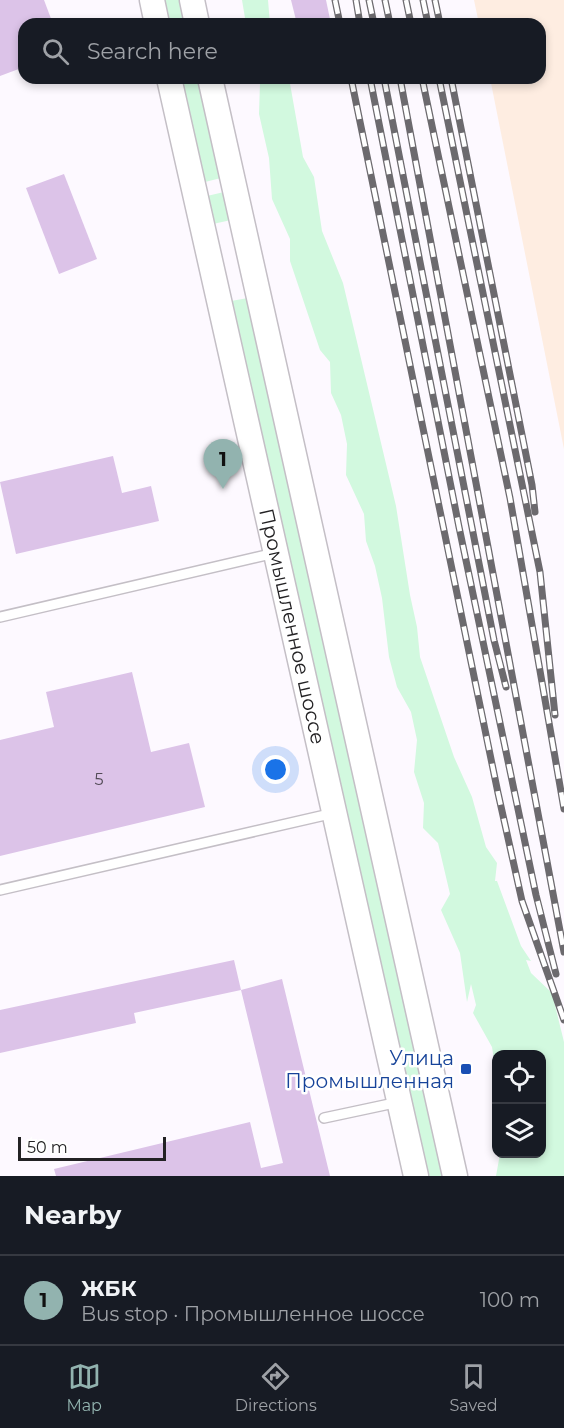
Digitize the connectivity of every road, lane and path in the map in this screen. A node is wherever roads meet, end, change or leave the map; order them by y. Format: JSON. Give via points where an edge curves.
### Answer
{"nodes":[{"id":1,"x":152,"y":0,"type":"edge"},
{"id":2,"x":192,"y":0,"type":"edge"},
{"id":3,"x":156,"y":18,"type":"edge"},
{"id":4,"x":196,"y":18,"type":"edge"},
{"id":5,"x":170,"y":84,"type":"edge"},
{"id":6,"x":211,"y":84,"type":"edge"},
{"id":7,"x":249,"y":251,"type":"junction"},
{"id":8,"x":210,"y":260,"type":"junction"},
{"id":9,"x":276,"y":553,"type":"junction"},
{"id":10,"x":0,"y":617,"type":"edge"},
{"id":11,"x":334,"y":813,"type":"junction"},
{"id":12,"x":0,"y":890,"type":"edge"},
{"id":13,"x":399,"y":1102,"type":"junction"},
{"id":14,"x":324,"y":1118,"type":"dead end"},
{"id":15,"x":416,"y":1176,"type":"edge"},
{"id":16,"x":455,"y":1176,"type":"edge"}],
"edges":[{"from":1,"to":3,"type":"main road"},
{"from":2,"to":4,"type":"main road"},
{"from":5,"to":8,"type":"main road","name":"Промышленное шоссе"},
{"from":6,"to":7,"type":"main road","name":"Промышленное шоссе"},
{"from":7,"to":8,"type":"main road"},
{"from":7,"to":16,"type":"main road","name":"Промышленное шоссе"},
{"from":8,"to":9,"type":"main road","name":"Промышленное шоссе"},
{"from":9,"to":10,"type":"lane"},
{"from":9,"to":11,"type":"main road","name":"Промышленное шоссе"},
{"from":11,"to":12,"type":"lane"},
{"from":11,"to":13,"type":"main road","name":"Промышленное шоссе"},
{"from":13,"to":14,"type":"lane"},
{"from":13,"to":15,"type":"main road","name":"Промышленное шоссе"}]}
